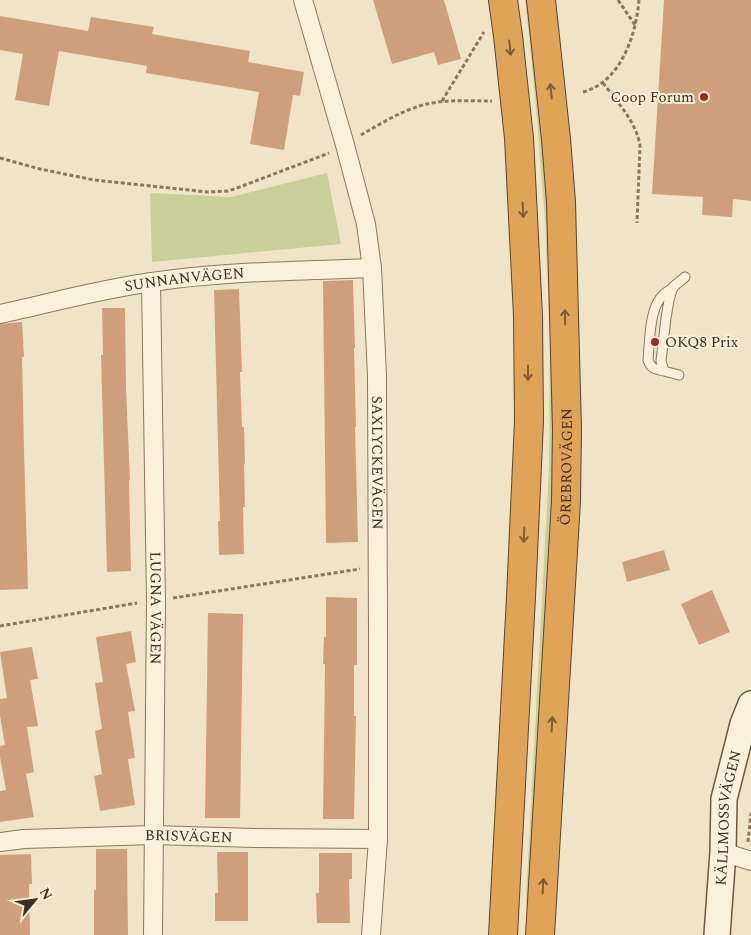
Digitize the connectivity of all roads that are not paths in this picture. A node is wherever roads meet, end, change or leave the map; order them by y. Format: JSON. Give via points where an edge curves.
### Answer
{"nodes":[{"id":1,"x":303,"y":0,"type":"edge"},
{"id":2,"x":503,"y":0,"type":"edge"},
{"id":3,"x":541,"y":0,"type":"edge"},
{"id":4,"x":372,"y":268,"type":"junction"},
{"id":5,"x":685,"y":277,"type":"dead end"},
{"id":6,"x":151,"y":282,"type":"junction"},
{"id":7,"x":673,"y":287,"type":"junction"},
{"id":8,"x":0,"y":314,"type":"edge"},
{"id":9,"x":664,"y":371,"type":"junction"},
{"id":10,"x":679,"y":375,"type":"dead end"},
{"id":11,"x":751,"y":704,"type":"edge"},
{"id":12,"x":154,"y":835,"type":"junction"},
{"id":13,"x":378,"y":839,"type":"junction"},
{"id":14,"x":0,"y":842,"type":"edge"},
{"id":15,"x":723,"y":852,"type":"junction"},
{"id":16,"x":751,"y":861,"type":"edge"},
{"id":17,"x":153,"y":935,"type":"edge"},
{"id":18,"x":371,"y":935,"type":"edge"},
{"id":19,"x":503,"y":935,"type":"edge"},
{"id":20,"x":540,"y":935,"type":"edge"},
{"id":21,"x":717,"y":935,"type":"edge"}],
"edges":[{"from":1,"to":4,"type":"street","name":"SAXLYCKEVÄGEN","via":[[366,224]]},
{"from":2,"to":19,"type":"highway","one_way":true,"via":[[519,138],[528,316],[529,421]]},
{"from":20,"to":3,"type":"highway","name":"ÖREBROVÄGEN","one_way":true,"via":[[567,429],[561,202]]},
{"from":4,"to":6,"type":"street","name":"SUNNANVÄGEN","via":[[230,273]]},
{"from":4,"to":13,"type":"street","name":"SAXLYCKEVÄGEN","via":[[377,376]]},
{"from":5,"to":7,"type":"lane"},
{"from":6,"to":8,"type":"street","name":"SUNNANVÄGEN"},
{"from":6,"to":12,"type":"street","name":"LUGNA VÄGEN","via":[[156,600]]},
{"from":7,"to":9,"type":"lane","via":[[666,318]]},
{"from":7,"to":9,"type":"lane","via":[[663,295],[653,312],[648,360],[654,369]]},
{"from":9,"to":10,"type":"lane"},
{"from":11,"to":15,"type":"main road","name":"KÄLLMOSSVÄGEN","via":[[724,799]]},
{"from":12,"to":13,"type":"street","name":"BRISVÄGEN"},
{"from":12,"to":14,"type":"street","name":"BRISVÄGEN"},
{"from":12,"to":17,"type":"street","name":"LUGNA VÄGEN"},
{"from":13,"to":18,"type":"street","name":"SAXLYCKEVÄGEN"},
{"from":15,"to":16,"type":"street"},
{"from":15,"to":21,"type":"main road","name":"KÄLLMOSSVÄGEN"}]}
